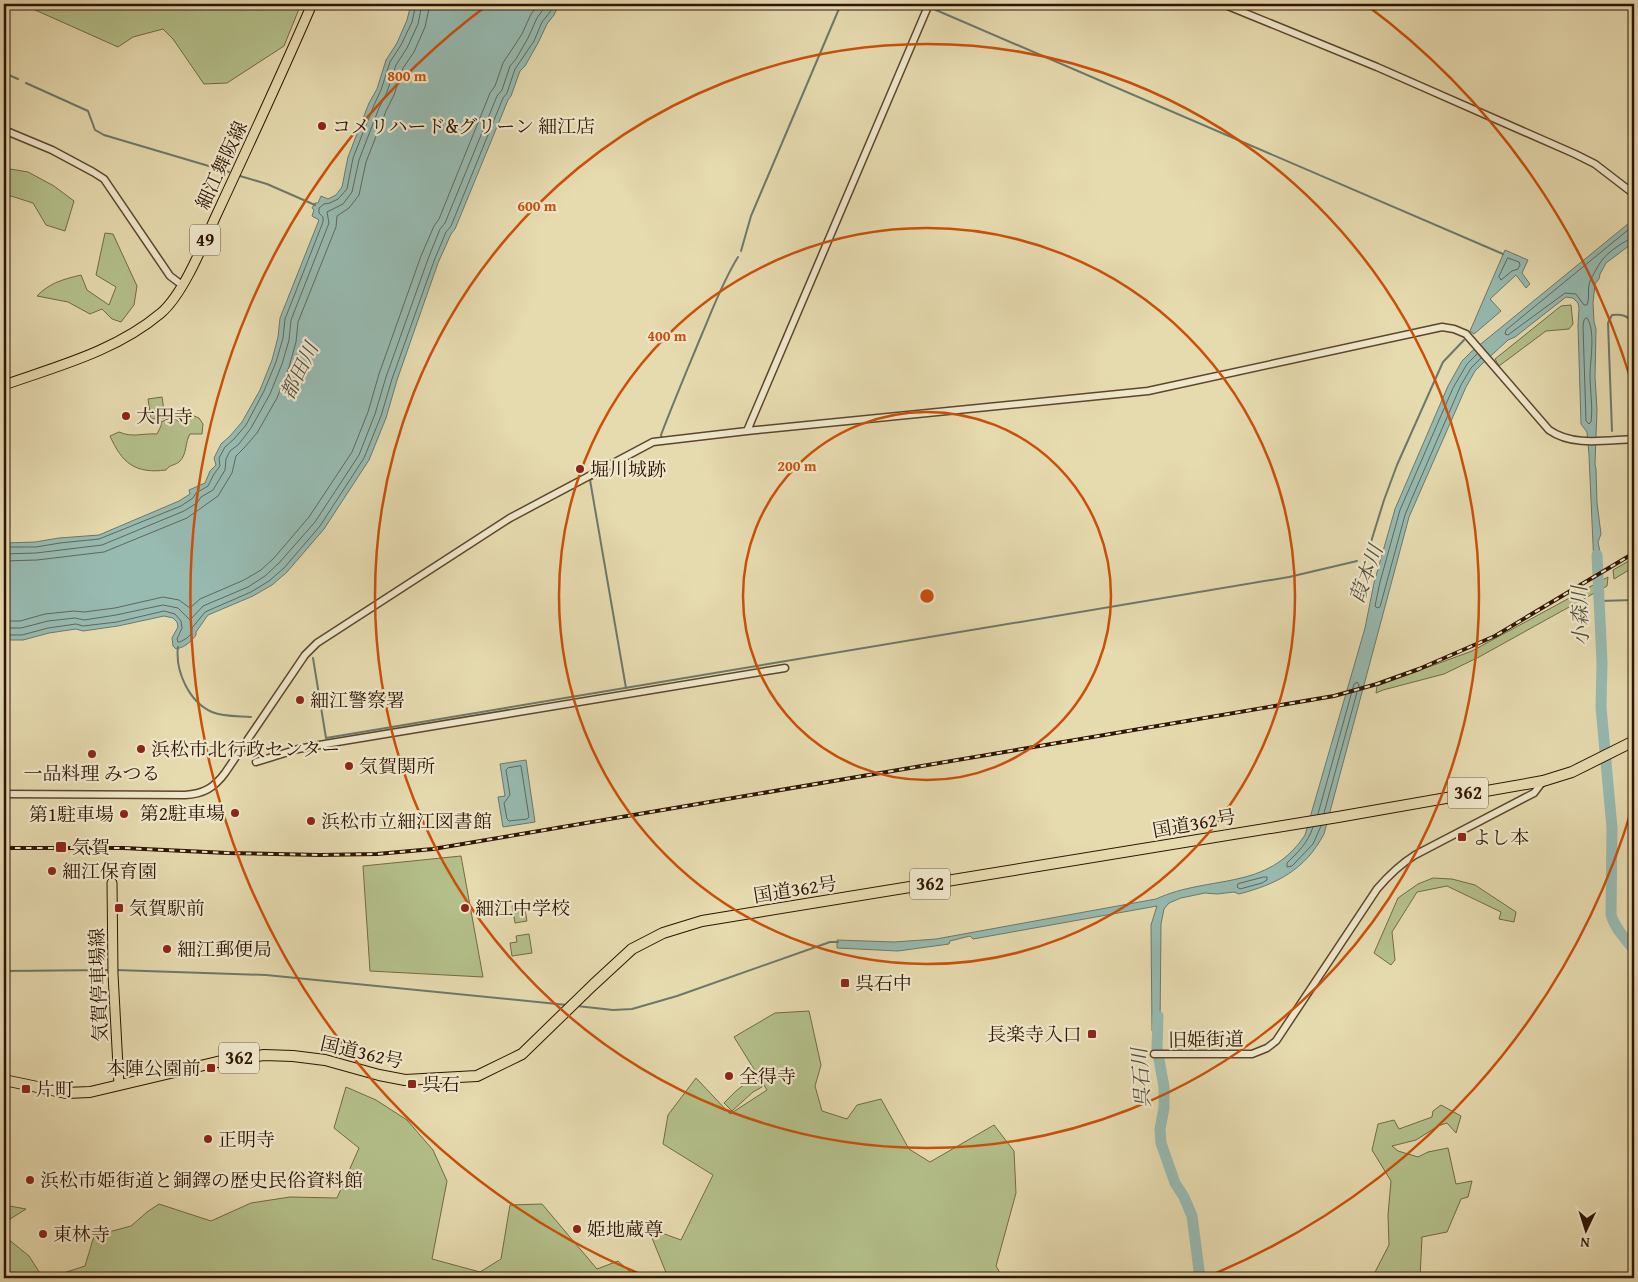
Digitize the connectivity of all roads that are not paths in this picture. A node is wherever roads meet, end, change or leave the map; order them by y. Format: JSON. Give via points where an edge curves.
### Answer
{"nodes":[{"id":1,"x":312,"y":4,"type":"edge"},
{"id":2,"x":1222,"y":4,"type":"edge"},
{"id":3,"x":928,"y":6,"type":"edge"},
{"id":4,"x":4,"y":130,"type":"edge"},
{"id":5,"x":1634,"y":194,"type":"edge"},
{"id":6,"x":182,"y":285,"type":"junction"},
{"id":7,"x":4,"y":385,"type":"edge"},
{"id":8,"x":747,"y":431,"type":"junction"},
{"id":9,"x":1634,"y":439,"type":"edge"},
{"id":10,"x":785,"y":668,"type":"dead end"},
{"id":11,"x":1634,"y":741,"type":"edge"},
{"id":12,"x":256,"y":762,"type":"dead end"},
{"id":13,"x":1543,"y":781,"type":"junction"},
{"id":14,"x":4,"y":794,"type":"edge"},
{"id":15,"x":112,"y":883,"type":"dead end"},
{"id":16,"x":1154,"y":1054,"type":"dead end"},
{"id":17,"x":4,"y":1080,"type":"edge"},
{"id":18,"x":120,"y":1085,"type":"junction"}],
"edges":[{"from":1,"to":6,"type":"main road","name":"細江舞阪線","number":"49"},
{"from":2,"to":5,"type":"street","via":[[1576,154],[1595,164]]},
{"from":3,"to":8,"type":"street"},
{"from":4,"to":6,"type":"street","via":[[52,150],[104,179],[170,276]]},
{"from":6,"to":7,"type":"main road","name":"細江舞阪線","number":"49","via":[[162,312],[119,341],[82,359]]},
{"from":8,"to":9,"type":"street","via":[[1148,391],[1442,327],[1466,334],[1557,436],[1584,441]]},
{"from":8,"to":14,"type":"street","via":[[668,439],[640,448],[510,518],[321,640],[305,655],[225,773],[208,790],[185,795]]},
{"from":10,"to":12,"type":"street","via":[[325,744]]},
{"from":11,"to":13,"type":"highway","name":"国道362号","number":"362","via":[[1572,772]]},
{"from":13,"to":16,"type":"street","name":"旧姫街道","via":[[1534,793],[1400,864],[1388,875],[1276,1041],[1267,1048],[1248,1055]]},
{"from":13,"to":18,"type":"highway","name":"国道362号","number":"362","via":[[702,922],[663,933],[632,949],[522,1054],[477,1076],[406,1080],[325,1060],[264,1055],[217,1062]]},
{"from":15,"to":18,"type":"main road","name":"気賀停車場線"},
{"from":17,"to":18,"type":"highway","name":"国道362号","number":"362","via":[[66,1093],[90,1092]]}]}
